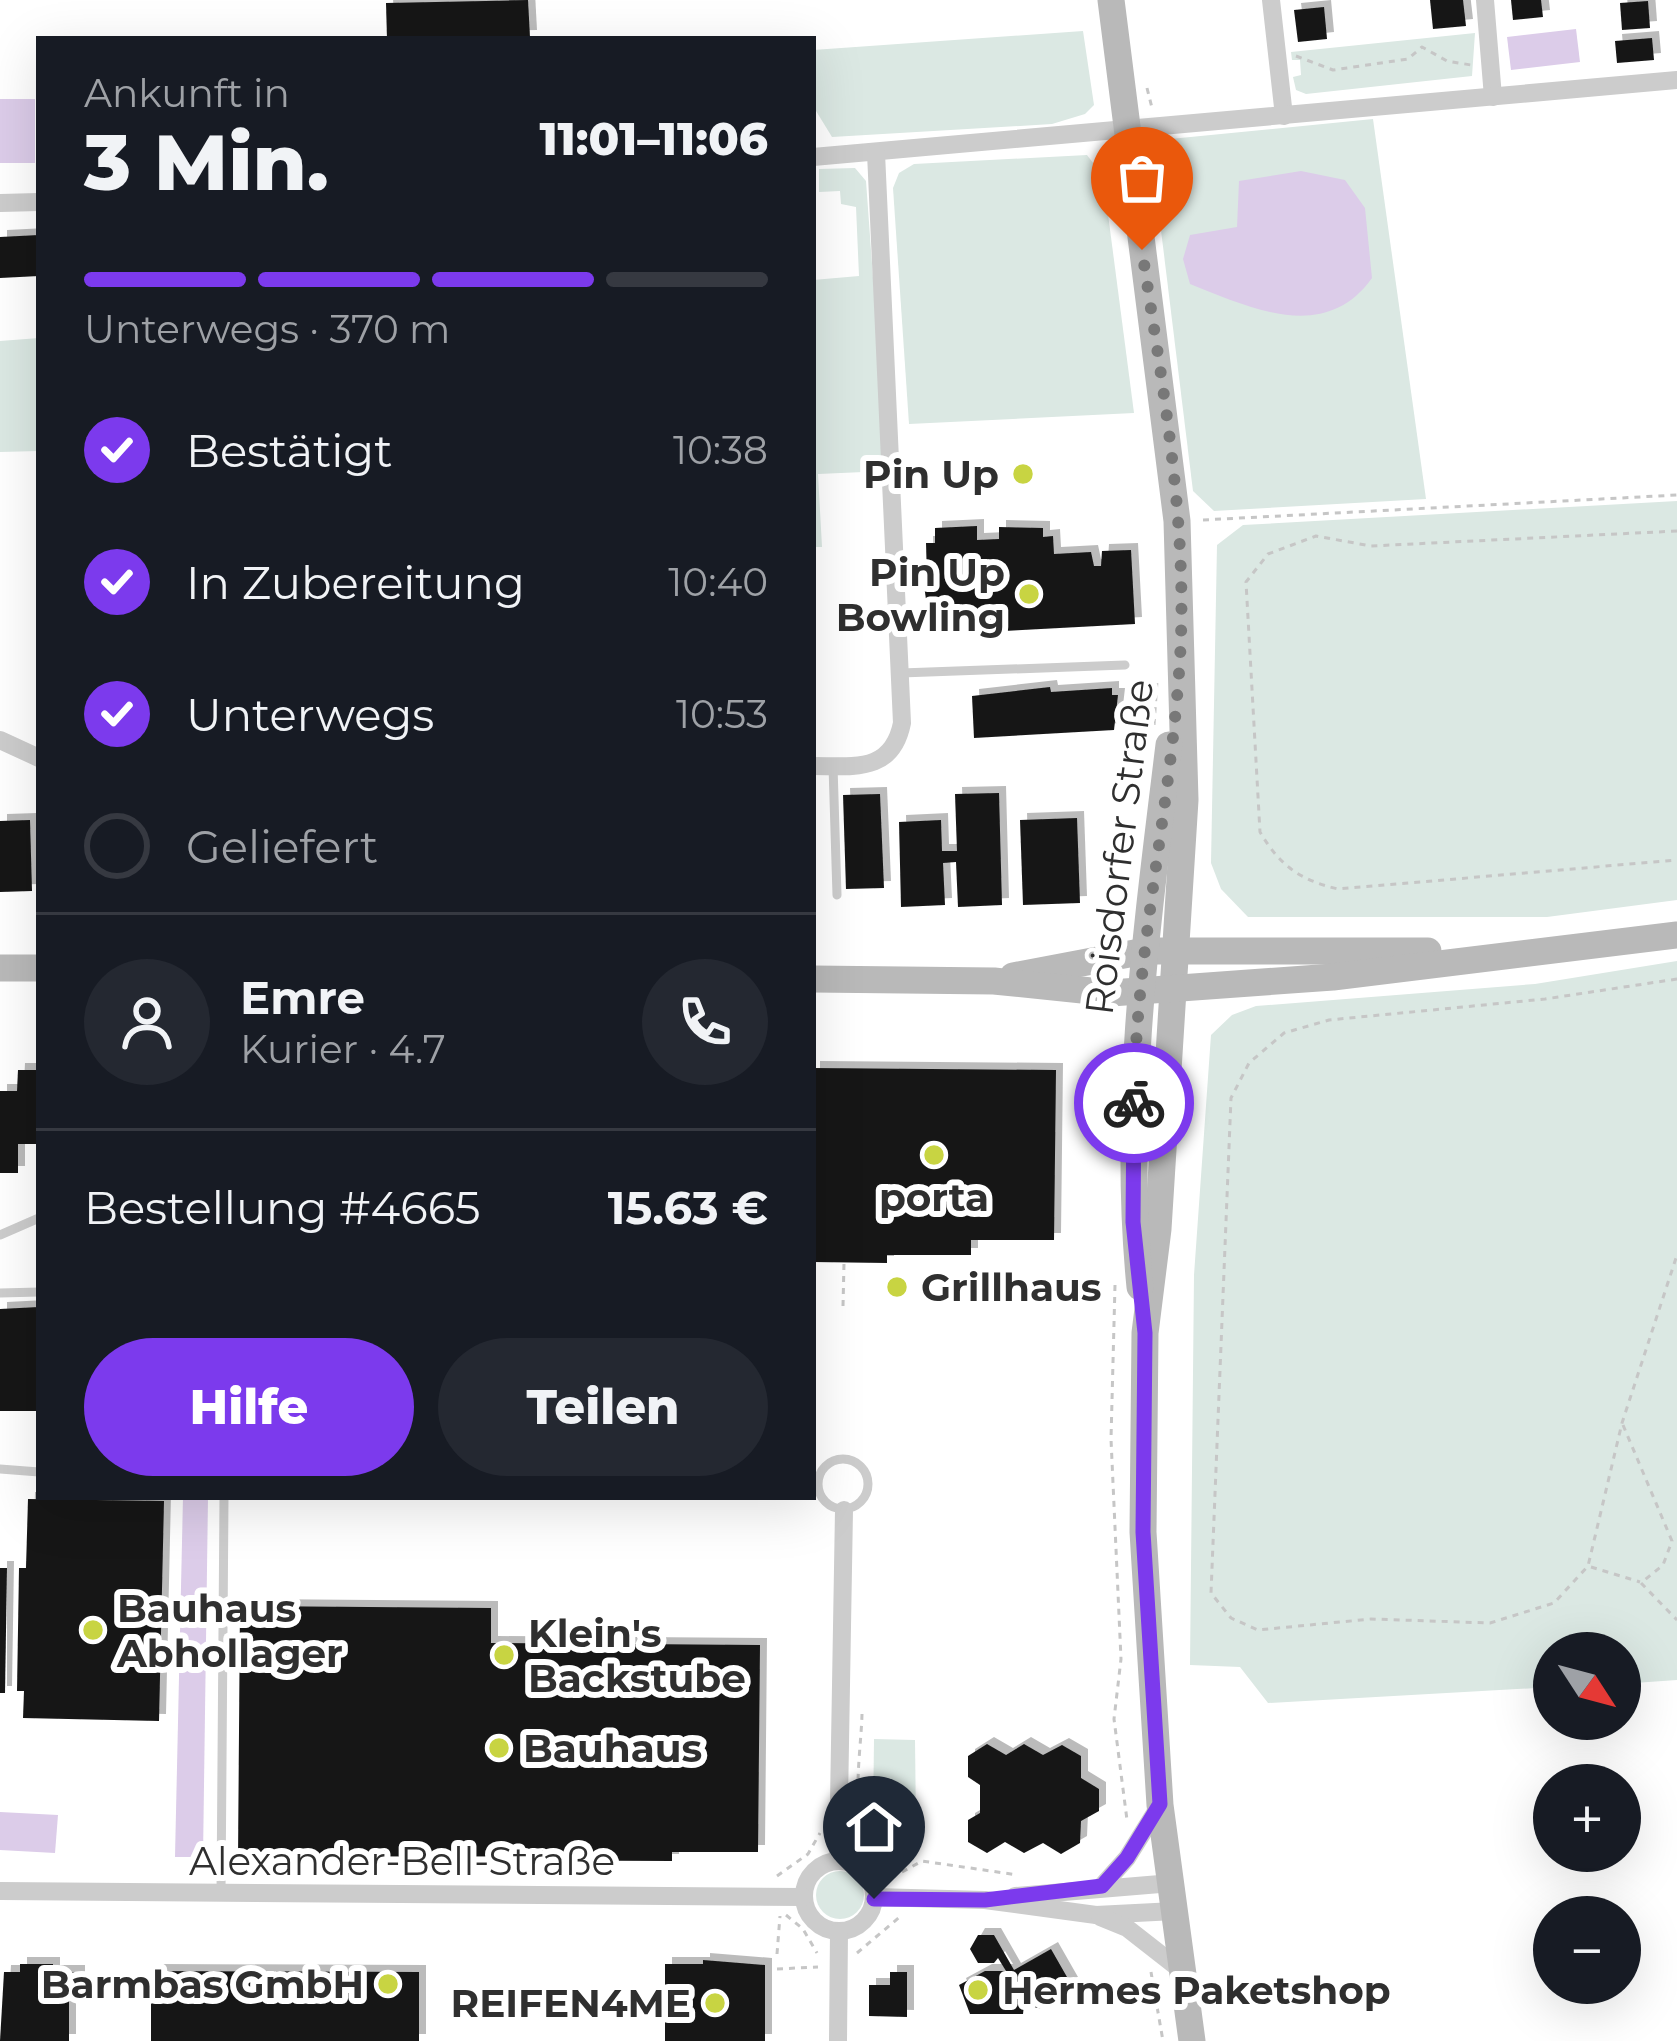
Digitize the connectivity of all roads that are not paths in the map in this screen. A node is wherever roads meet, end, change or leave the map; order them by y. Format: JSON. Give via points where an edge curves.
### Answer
{"nodes":[{"id":1,"x":1111,"y":0,"type":"edge"},
{"id":2,"x":1271,"y":0,"type":"edge"},
{"id":3,"x":1485,"y":0,"type":"edge"},
{"id":4,"x":1677,"y":80,"type":"edge"},
{"id":5,"x":1493,"y":97,"type":"junction"},
{"id":6,"x":1284,"y":116,"type":"junction"},
{"id":7,"x":1125,"y":132,"type":"junction"},
{"id":8,"x":876,"y":153,"type":"junction"},
{"id":9,"x":816,"y":157,"type":"edge"},
{"id":10,"x":36,"y":202,"type":"edge"},
{"id":11,"x":0,"y":203,"type":"edge"},
{"id":12,"x":1180,"y":657,"type":"junction"},
{"id":13,"x":1125,"y":665,"type":"dead end"},
{"id":14,"x":901,"y":673,"type":"junction"},
{"id":15,"x":0,"y":740,"type":"edge"},
{"id":16,"x":36,"y":757,"type":"edge"},
{"id":17,"x":823,"y":766,"type":"edge"},
{"id":18,"x":837,"y":895,"type":"dead end"},
{"id":19,"x":1677,"y":935,"type":"edge"},
{"id":20,"x":1176,"y":950,"type":"junction"},
{"id":21,"x":1145,"y":951,"type":"junction"},
{"id":22,"x":1516,"y":953,"type":"junction"},
{"id":23,"x":0,"y":968,"type":"edge"},
{"id":24,"x":36,"y":968,"type":"edge"},
{"id":25,"x":816,"y":979,"type":"edge"},
{"id":26,"x":994,"y":981,"type":"junction"},
{"id":27,"x":1174,"y":987,"type":"junction"},
{"id":28,"x":1142,"y":992,"type":"junction"},
{"id":29,"x":36,"y":1219,"type":"edge"},
{"id":30,"x":0,"y":1235,"type":"edge"},
{"id":31,"x":36,"y":1292,"type":"edge"},
{"id":32,"x":0,"y":1293,"type":"edge"},
{"id":33,"x":1145,"y":1333,"type":"junction"},
{"id":34,"x":0,"y":1469,"type":"edge"},
{"id":35,"x":36,"y":1472,"type":"edge"},
{"id":36,"x":816,"y":1485,"type":"edge"},
{"id":37,"x":224,"y":1500,"type":"edge"},
{"id":38,"x":844,"y":1510,"type":"junction"},
{"id":39,"x":1160,"y":1804,"type":"junction"},
{"id":40,"x":838,"y":1860,"type":"junction"},
{"id":41,"x":1102,"y":1886,"type":"junction"},
{"id":42,"x":0,"y":1891,"type":"edge"},
{"id":43,"x":221,"y":1894,"type":"junction"},
{"id":44,"x":874,"y":1897,"type":"junction"},
{"id":45,"x":1173,"y":1897,"type":"junction"},
{"id":46,"x":803,"y":1898,"type":"junction"},
{"id":47,"x":985,"y":1900,"type":"junction"},
{"id":48,"x":1096,"y":1916,"type":"junction"},
{"id":49,"x":839,"y":1931,"type":"junction"},
{"id":50,"x":1182,"y":1971,"type":"junction"},
{"id":51,"x":838,"y":2041,"type":"edge"},
{"id":52,"x":1192,"y":2041,"type":"edge"}],
"edges":[{"from":1,"to":7,"type":"main road","name":"Roisdorfer Straße"},
{"from":2,"to":6,"type":"street"},
{"from":3,"to":5,"type":"street"},
{"from":4,"to":5,"type":"street"},
{"from":5,"to":6,"type":"street"},
{"from":6,"to":7,"type":"street"},
{"from":7,"to":8,"type":"street"},
{"from":7,"to":12,"type":"main road","name":"Roisdorfer Straße","via":[[1178,521]]},
{"from":8,"to":9,"type":"street"},
{"from":8,"to":14,"type":"street"},
{"from":10,"to":11,"type":"street"},
{"from":12,"to":20,"type":"main road","name":"Roisdorfer Straße","via":[[1185,800]]},
{"from":12,"to":21,"type":"main road","name":"Roisdorfer Straße"},
{"from":13,"to":14,"type":"lane"},
{"from":14,"to":17,"type":"street","via":[[894,749],[870,766]]},
{"from":15,"to":16,"type":"street"},
{"from":17,"to":18,"type":"lane"},
{"from":19,"to":22,"type":"main road"},
{"from":20,"to":21,"type":"main road"},
{"from":20,"to":22,"type":"main road"},
{"from":20,"to":27,"type":"main road","name":"Roisdorfer Straße"},
{"from":21,"to":26,"type":"main road"},
{"from":21,"to":28,"type":"main road","name":"Roisdorfer Straße"},
{"from":22,"to":27,"type":"main road"},
{"from":23,"to":24,"type":"main road"},
{"from":25,"to":26,"type":"main road"},
{"from":26,"to":28,"type":"main road"},
{"from":27,"to":28,"type":"main road"},
{"from":27,"to":33,"type":"main road","name":"Roisdorfer Straße"},
{"from":28,"to":33,"type":"main road","name":"Roisdorfer Straße","via":[[1133,1222]]},
{"from":29,"to":30,"type":"lane"},
{"from":31,"to":32,"type":"lane"},
{"from":33,"to":39,"type":"main road","name":"Roisdorfer Straße","via":[[1143,1532]]},
{"from":34,"to":35,"type":"lane"},
{"from":36,"to":38,"type":"lane","via":[[829,1505]]},
{"from":36,"to":38,"type":"lane","via":[[824,1468],[841,1459],[863,1468],[865,1497]]},
{"from":37,"to":43,"type":"lane"},
{"from":38,"to":40,"type":"street"},
{"from":39,"to":41,"type":"street"},
{"from":39,"to":45,"type":"main road","name":"Roisdorfer Straße"},
{"from":40,"to":44,"type":"street","via":[[864,1870]]},
{"from":40,"to":46,"type":"street","via":[[812,1871]]},
{"from":41,"to":45,"type":"street"},
{"from":41,"to":47,"type":"street"},
{"from":42,"to":43,"type":"street","name":"Alexander-Bell-Straße"},
{"from":43,"to":46,"type":"street","name":"Alexander-Bell-Straße","via":[[778,1905]]},
{"from":44,"to":47,"type":"street"},
{"from":44,"to":49,"type":"street","via":[[863,1922]]},
{"from":45,"to":48,"type":"street"},
{"from":45,"to":50,"type":"main road","name":"Roisdorfer Straße"},
{"from":46,"to":49,"type":"street","via":[[814,1921]]},
{"from":47,"to":48,"type":"street"},
{"from":48,"to":50,"type":"street","via":[[1127,1928]]},
{"from":49,"to":51,"type":"street"},
{"from":50,"to":52,"type":"main road","name":"Roisdorfer Straße"}]}
